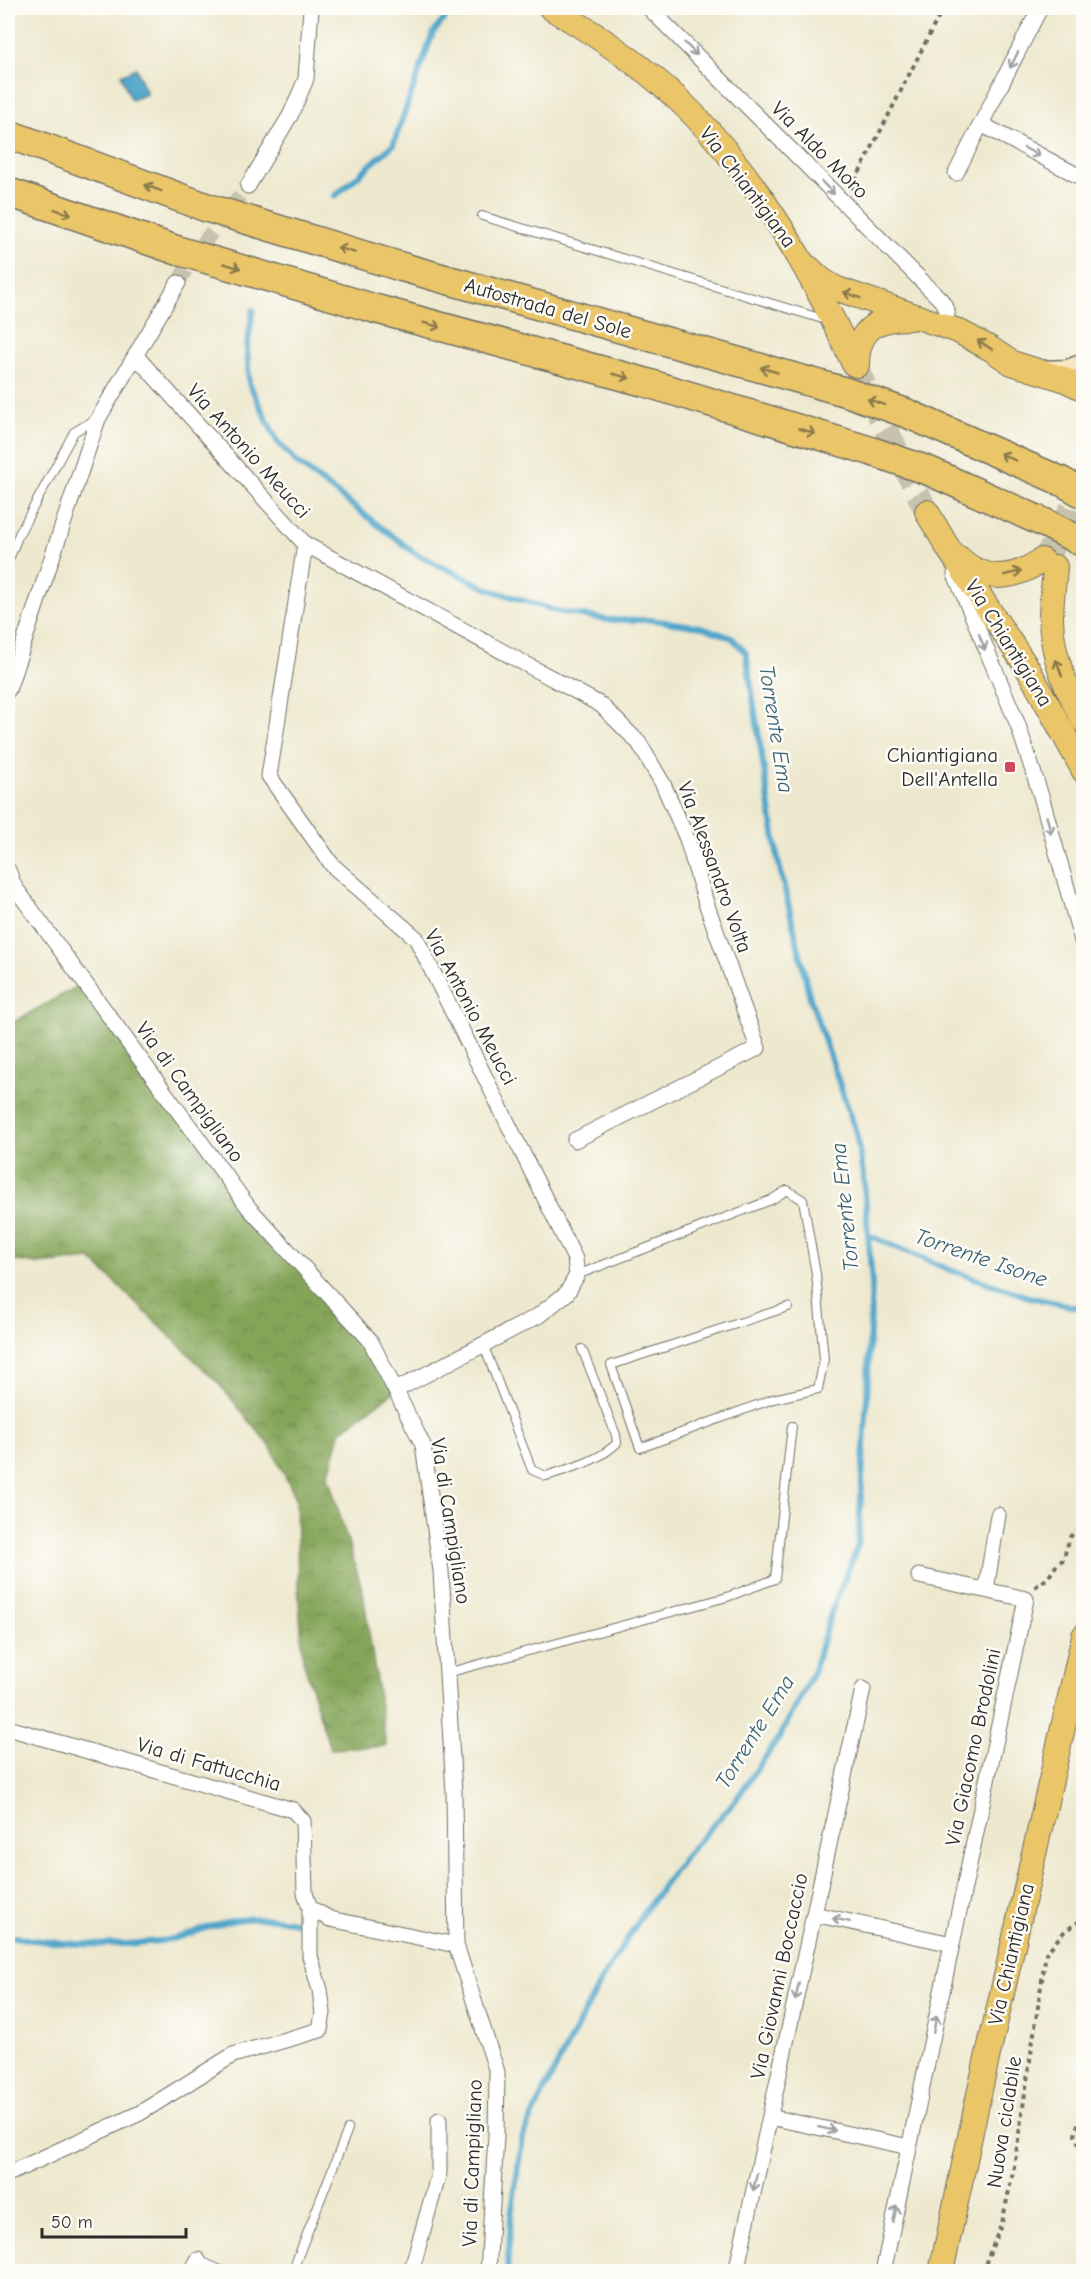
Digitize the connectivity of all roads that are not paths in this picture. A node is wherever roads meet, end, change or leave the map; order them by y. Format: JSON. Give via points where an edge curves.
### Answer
{"nodes":[{"id":1,"x":311,"y":8,"type":"edge"},
{"id":2,"x":551,"y":8,"type":"edge"},
{"id":3,"x":650,"y":8,"type":"edge"},
{"id":4,"x":1040,"y":8,"type":"edge"},
{"id":5,"x":981,"y":124,"type":"junction"},
{"id":6,"x":8,"y":134,"type":"edge"},
{"id":7,"x":956,"y":173,"type":"dead end"},
{"id":8,"x":1083,"y":179,"type":"edge"},
{"id":9,"x":248,"y":186,"type":"tunnel mouth"},
{"id":10,"x":8,"y":192,"type":"edge"},
{"id":11,"x":482,"y":216,"type":"dead end"},
{"id":12,"x":801,"y":259,"type":"junction"},
{"id":13,"x":178,"y":283,"type":"tunnel mouth"},
{"id":14,"x":934,"y":321,"type":"junction"},
{"id":15,"x":833,"y":322,"type":"junction"},
{"id":16,"x":136,"y":356,"type":"junction"},
{"id":17,"x":1083,"y":365,"type":"edge"},
{"id":18,"x":1036,"y":371,"type":"junction"},
{"id":19,"x":1083,"y":389,"type":"edge"},
{"id":20,"x":98,"y":418,"type":"junction"},
{"id":21,"x":1072,"y":488,"type":"edge"},
{"id":22,"x":927,"y":512,"type":"tunnel mouth"},
{"id":23,"x":1083,"y":543,"type":"edge"},
{"id":24,"x":305,"y":544,"type":"junction"},
{"id":25,"x":948,"y":548,"type":"junction"},
{"id":26,"x":8,"y":562,"type":"edge"},
{"id":27,"x":8,"y":690,"type":"edge"},
{"id":28,"x":1083,"y":721,"type":"edge"},
{"id":29,"x":1083,"y":771,"type":"edge"},
{"id":30,"x":8,"y":870,"type":"edge"},
{"id":31,"x":1083,"y":948,"type":"edge"},
{"id":32,"x":575,"y":1140,"type":"dead end"},
{"id":33,"x":577,"y":1275,"type":"junction"},
{"id":34,"x":788,"y":1307,"type":"dead end"},
{"id":35,"x":483,"y":1344,"type":"junction"},
{"id":36,"x":582,"y":1349,"type":"dead end"},
{"id":37,"x":396,"y":1390,"type":"junction"},
{"id":38,"x":792,"y":1426,"type":"dead end"},
{"id":39,"x":998,"y":1515,"type":"dead end"},
{"id":40,"x":919,"y":1576,"type":"dead end"},
{"id":41,"x":986,"y":1590,"type":"junction"},
{"id":42,"x":1083,"y":1636,"type":"edge"},
{"id":43,"x":447,"y":1673,"type":"junction"},
{"id":44,"x":863,"y":1689,"type":"dead end"},
{"id":45,"x":8,"y":1728,"type":"edge"},
{"id":46,"x":310,"y":1908,"type":"junction"},
{"id":47,"x":814,"y":1914,"type":"junction"},
{"id":48,"x":952,"y":1944,"type":"junction"},
{"id":49,"x":456,"y":1945,"type":"junction"},
{"id":50,"x":770,"y":2117,"type":"junction"},
{"id":51,"x":439,"y":2120,"type":"dead end"},
{"id":52,"x":348,"y":2129,"type":"dead end"},
{"id":53,"x":909,"y":2147,"type":"junction"},
{"id":54,"x":8,"y":2174,"type":"edge"},
{"id":55,"x":194,"y":2266,"type":"edge"},
{"id":56,"x":225,"y":2271,"type":"edge"},
{"id":57,"x":292,"y":2271,"type":"edge"},
{"id":58,"x":411,"y":2271,"type":"edge"},
{"id":59,"x":488,"y":2271,"type":"edge"},
{"id":60,"x":736,"y":2271,"type":"edge"},
{"id":61,"x":883,"y":2271,"type":"edge"},
{"id":62,"x":941,"y":2271,"type":"edge"}],
"edges":[{"from":1,"to":9,"type":"street","via":[[306,79],[291,114]]},
{"from":2,"to":12,"type":"main road","name":"Via Chiantigiana","via":[[616,49],[692,113],[737,165]]},
{"from":3,"to":14,"type":"street","name":"Via Aldo Moro","one_way":true,"via":[[945,306],[947,318]]},
{"from":4,"to":5,"type":"street","one_way":true},
{"from":5,"to":7,"type":"street"},
{"from":5,"to":8,"type":"street","one_way":true},
{"from":21,"to":6,"type":"highway","name":"Autostrada del Sole","one_way":true,"bridge":true,"via":[[906,413],[846,392],[208,208]]},
{"from":10,"to":23,"type":"highway","one_way":true,"bridge":true,"via":[[176,250],[644,382],[872,451],[929,471]]},
{"from":11,"to":15,"type":"lane"},
{"from":14,"to":12,"type":"main road","name":"Via Chiantigiana","one_way":true,"via":[[835,288]]},
{"from":12,"to":15,"type":"main road","name":"Via Chiantigiana"},
{"from":13,"to":16,"type":"street"},
{"from":14,"to":15,"type":"main road","name":"Via Chiantigiana","via":[[879,321],[870,327],[859,346],[856,365]]},
{"from":18,"to":14,"type":"main road","name":"Via Chiantigiana","one_way":true,"via":[[1012,363],[976,339]]},
{"from":16,"to":20,"type":"street"},
{"from":16,"to":24,"type":"street","name":"Via Antonio Meucci"},
{"from":17,"to":18,"type":"street","name":"Via Chiantigiana","via":[[1067,371]]},
{"from":18,"to":19,"type":"main road","name":"Via Chiantigiana"},
{"from":20,"to":26,"type":"lane","via":[[74,432]]},
{"from":20,"to":27,"type":"street"},
{"from":22,"to":25,"type":"main road","name":"Via Chiantigiana"},
{"from":24,"to":32,"type":"street","name":"Via Alessandro Volta","via":[[601,705],[639,743],[663,784],[687,839],[758,1047]]},
{"from":24,"to":33,"type":"street","name":"Via Antonio Meucci","via":[[269,776],[333,866],[416,938],[575,1259]]},
{"from":25,"to":28,"type":"main road","name":"Via Chiantigiana","via":[[971,569],[994,576],[1008,576],[1049,563],[1057,663]]},
{"from":25,"to":29,"type":"main road","name":"Via Chiantigiana","via":[[1028,669]]},
{"from":25,"to":31,"type":"street","one_way":true,"via":[[981,640],[1018,725]]},
{"from":30,"to":37,"type":"street","name":"Via di Campigliano","via":[[14,886],[249,1208],[370,1340]]},
{"from":33,"to":34,"type":"lane","via":[[788,1190],[802,1200],[816,1274],[824,1359],[818,1389],[773,1399],[640,1448],[611,1365]]},
{"from":33,"to":35,"type":"street","via":[[567,1293],[538,1316]]},
{"from":35,"to":36,"type":"lane","via":[[532,1470],[546,1476],[607,1452],[617,1443]]},
{"from":35,"to":37,"type":"street"},
{"from":37,"to":43,"type":"street","name":"Via di Campigliano","via":[[423,1445],[441,1571]]},
{"from":38,"to":43,"type":"lane","via":[[775,1579],[727,1597]]},
{"from":39,"to":41,"type":"street"},
{"from":40,"to":41,"type":"street"},
{"from":41,"to":48,"type":"street","name":"Via Giacomo Brodolini","via":[[1026,1599]]},
{"from":42,"to":62,"type":"main road","name":"Via Chiantigiana"},
{"from":43,"to":49,"type":"street","name":"Via di Campigliano","via":[[454,1793]]},
{"from":44,"to":47,"type":"street","name":"Via Giovanni Boccaccio"},
{"from":45,"to":46,"type":"street","name":"Via di Fattucchia","via":[[293,1810],[303,1821],[305,1893]]},
{"from":46,"to":49,"type":"street","via":[[330,1919]]},
{"from":46,"to":54,"type":"street","name":"Via di Fattucchia","via":[[310,1956],[323,2013],[320,2030],[233,2055],[140,2113]]},
{"from":48,"to":47,"type":"street","one_way":true},
{"from":47,"to":50,"type":"street","name":"Via Giovanni Boccaccio","one_way":true},
{"from":53,"to":48,"type":"street","name":"Via Giacomo Brodolini","one_way":true},
{"from":49,"to":59,"type":"street","name":"Via di Campigliano","via":[[497,2072]]},
{"from":50,"to":53,"type":"street","one_way":true},
{"from":50,"to":60,"type":"street","name":"Via Giovanni Boccaccio","one_way":true},
{"from":51,"to":58,"type":"street","via":[[439,2173]]},
{"from":52,"to":57,"type":"lane"},
{"from":61,"to":53,"type":"street","name":"Via Giacomo Brodolini","one_way":true},
{"from":55,"to":56,"type":"lane"}]}
